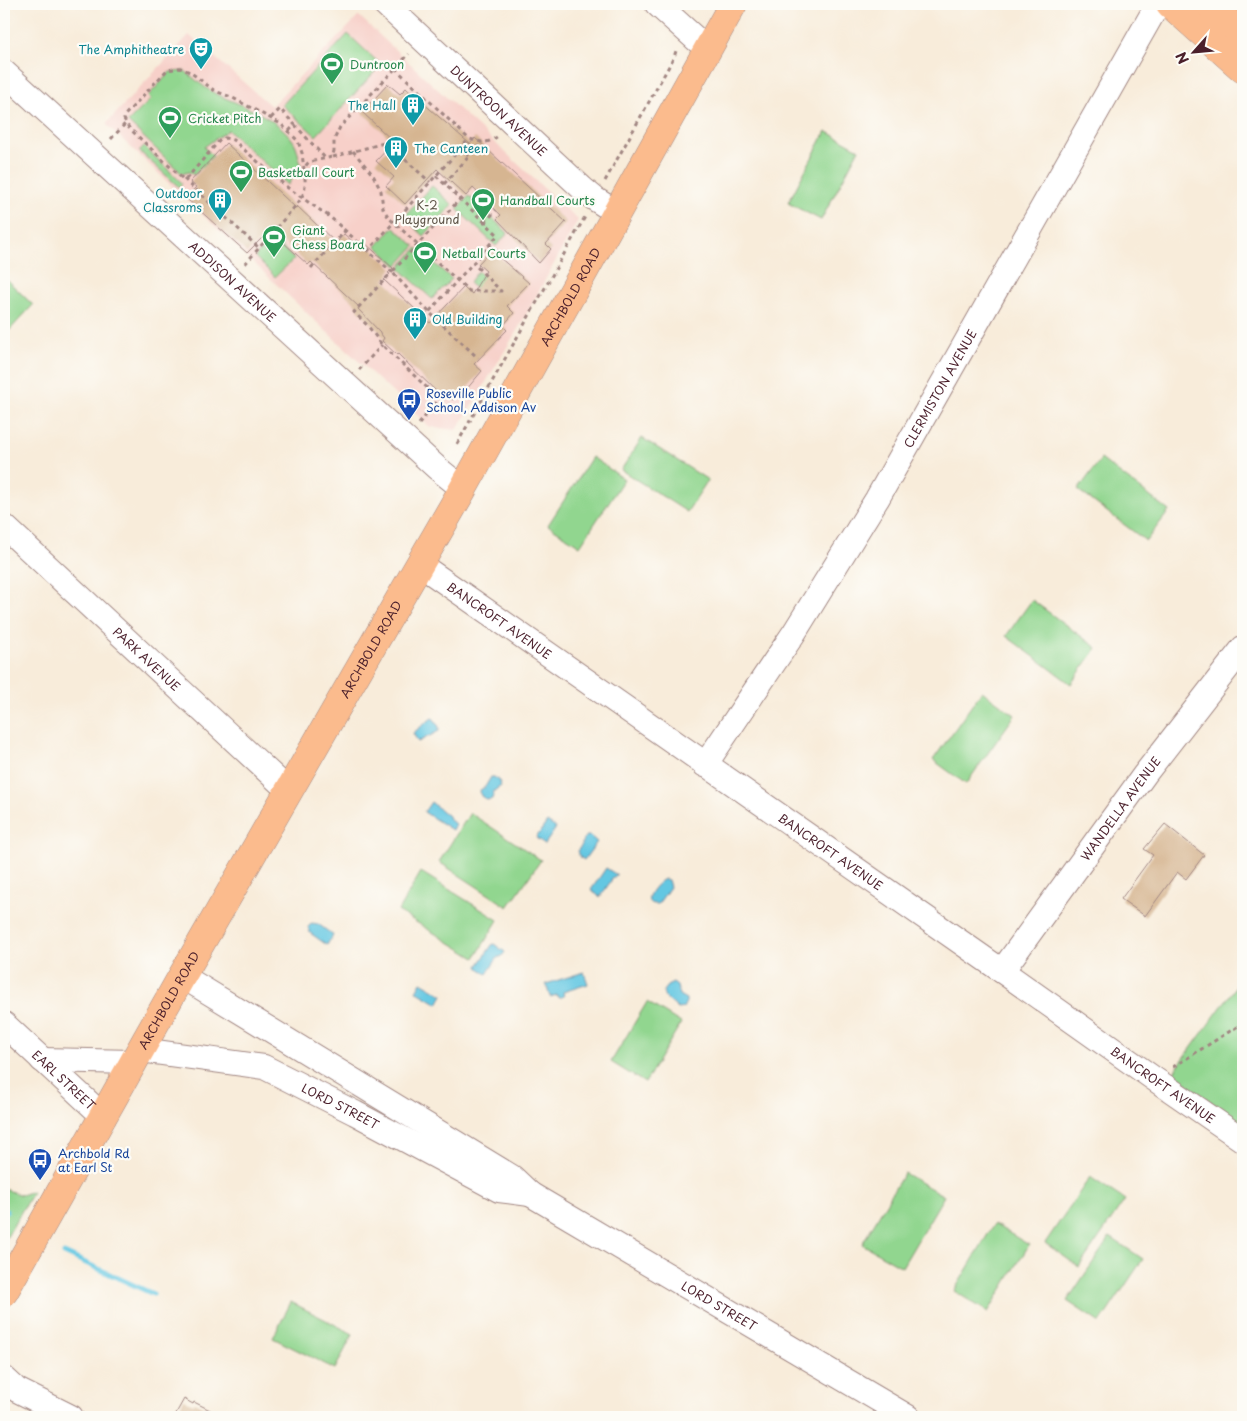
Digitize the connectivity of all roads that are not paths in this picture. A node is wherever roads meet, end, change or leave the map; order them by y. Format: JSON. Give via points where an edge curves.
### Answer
{"nodes":[{"id":1,"x":385,"y":4,"type":"edge"},
{"id":2,"x":657,"y":4,"type":"edge"},
{"id":3,"x":733,"y":4,"type":"edge"},
{"id":4,"x":1158,"y":4,"type":"edge"},
{"id":5,"x":1170,"y":4,"type":"edge"},
{"id":6,"x":1209,"y":4,"type":"edge"},
{"id":7,"x":1243,"y":35,"type":"edge"},
{"id":8,"x":707,"y":49,"type":"junction"},
{"id":9,"x":1243,"y":69,"type":"edge"},
{"id":10,"x":4,"y":72,"type":"edge"},
{"id":11,"x":606,"y":206,"type":"junction"},
{"id":12,"x":463,"y":489,"type":"junction"},
{"id":13,"x":4,"y":526,"type":"edge"},
{"id":14,"x":419,"y":564,"type":"junction"},
{"id":15,"x":1243,"y":648,"type":"edge"},
{"id":16,"x":705,"y":764,"type":"junction"},
{"id":17,"x":289,"y":791,"type":"junction"},
{"id":18,"x":1002,"y":971,"type":"junction"},
{"id":19,"x":182,"y":976,"type":"junction"},
{"id":20,"x":4,"y":1024,"type":"edge"},
{"id":21,"x":137,"y":1056,"type":"junction"},
{"id":22,"x":42,"y":1060,"type":"junction"},
{"id":23,"x":104,"y":1117,"type":"junction"},
{"id":24,"x":1243,"y":1140,"type":"edge"},
{"id":25,"x":530,"y":1194,"type":"junction"},
{"id":26,"x":4,"y":1292,"type":"edge"},
{"id":27,"x":8,"y":1385,"type":"edge"},
{"id":28,"x":71,"y":1417,"type":"edge"},
{"id":29,"x":908,"y":1417,"type":"edge"}],
"edges":[{"from":1,"to":11,"type":"street","name":"DUNTROON AVENUE"},
{"from":2,"to":8,"type":"street"},
{"from":3,"to":8,"type":"main road","name":"ARCHBOLD ROAD"},
{"from":4,"to":16,"type":"street","name":"CLERMISTON AVENUE","via":[[877,499],[794,634]]},
{"from":5,"to":9,"type":"main road"},
{"from":6,"to":7,"type":"main road"},
{"from":8,"to":11,"type":"main road","name":"ARCHBOLD ROAD"},
{"from":10,"to":12,"type":"street","name":"ADDISON AVENUE"},
{"from":11,"to":12,"type":"main road","name":"ARCHBOLD ROAD"},
{"from":12,"to":14,"type":"main road","name":"ARCHBOLD ROAD"},
{"from":13,"to":17,"type":"street","name":"PARK AVENUE"},
{"from":14,"to":16,"type":"street","name":"BANCROFT AVENUE"},
{"from":14,"to":17,"type":"main road","name":"ARCHBOLD ROAD"},
{"from":15,"to":18,"type":"street","name":"WANDELLA AVENUE","via":[[1145,774]]},
{"from":16,"to":18,"type":"street","name":"BANCROFT AVENUE"},
{"from":17,"to":19,"type":"main road","name":"ARCHBOLD ROAD"},
{"from":18,"to":24,"type":"street","name":"BANCROFT AVENUE"},
{"from":19,"to":21,"type":"main road","name":"ARCHBOLD ROAD"},
{"from":19,"to":25,"type":"street","name":"LORD STREET","via":[[512,1176]]},
{"from":20,"to":22,"type":"street","name":"EARL STREET"},
{"from":21,"to":22,"type":"street","name":"LORD STREET"},
{"from":21,"to":23,"type":"main road","name":"ARCHBOLD ROAD"},
{"from":21,"to":25,"type":"street","name":"LORD STREET","via":[[264,1067],[500,1190]]},
{"from":22,"to":23,"type":"street","name":"EARL STREET"},
{"from":23,"to":26,"type":"main road","name":"ARCHBOLD ROAD"},
{"from":25,"to":29,"type":"street","name":"LORD STREET"},
{"from":27,"to":28,"type":"street"}]}
